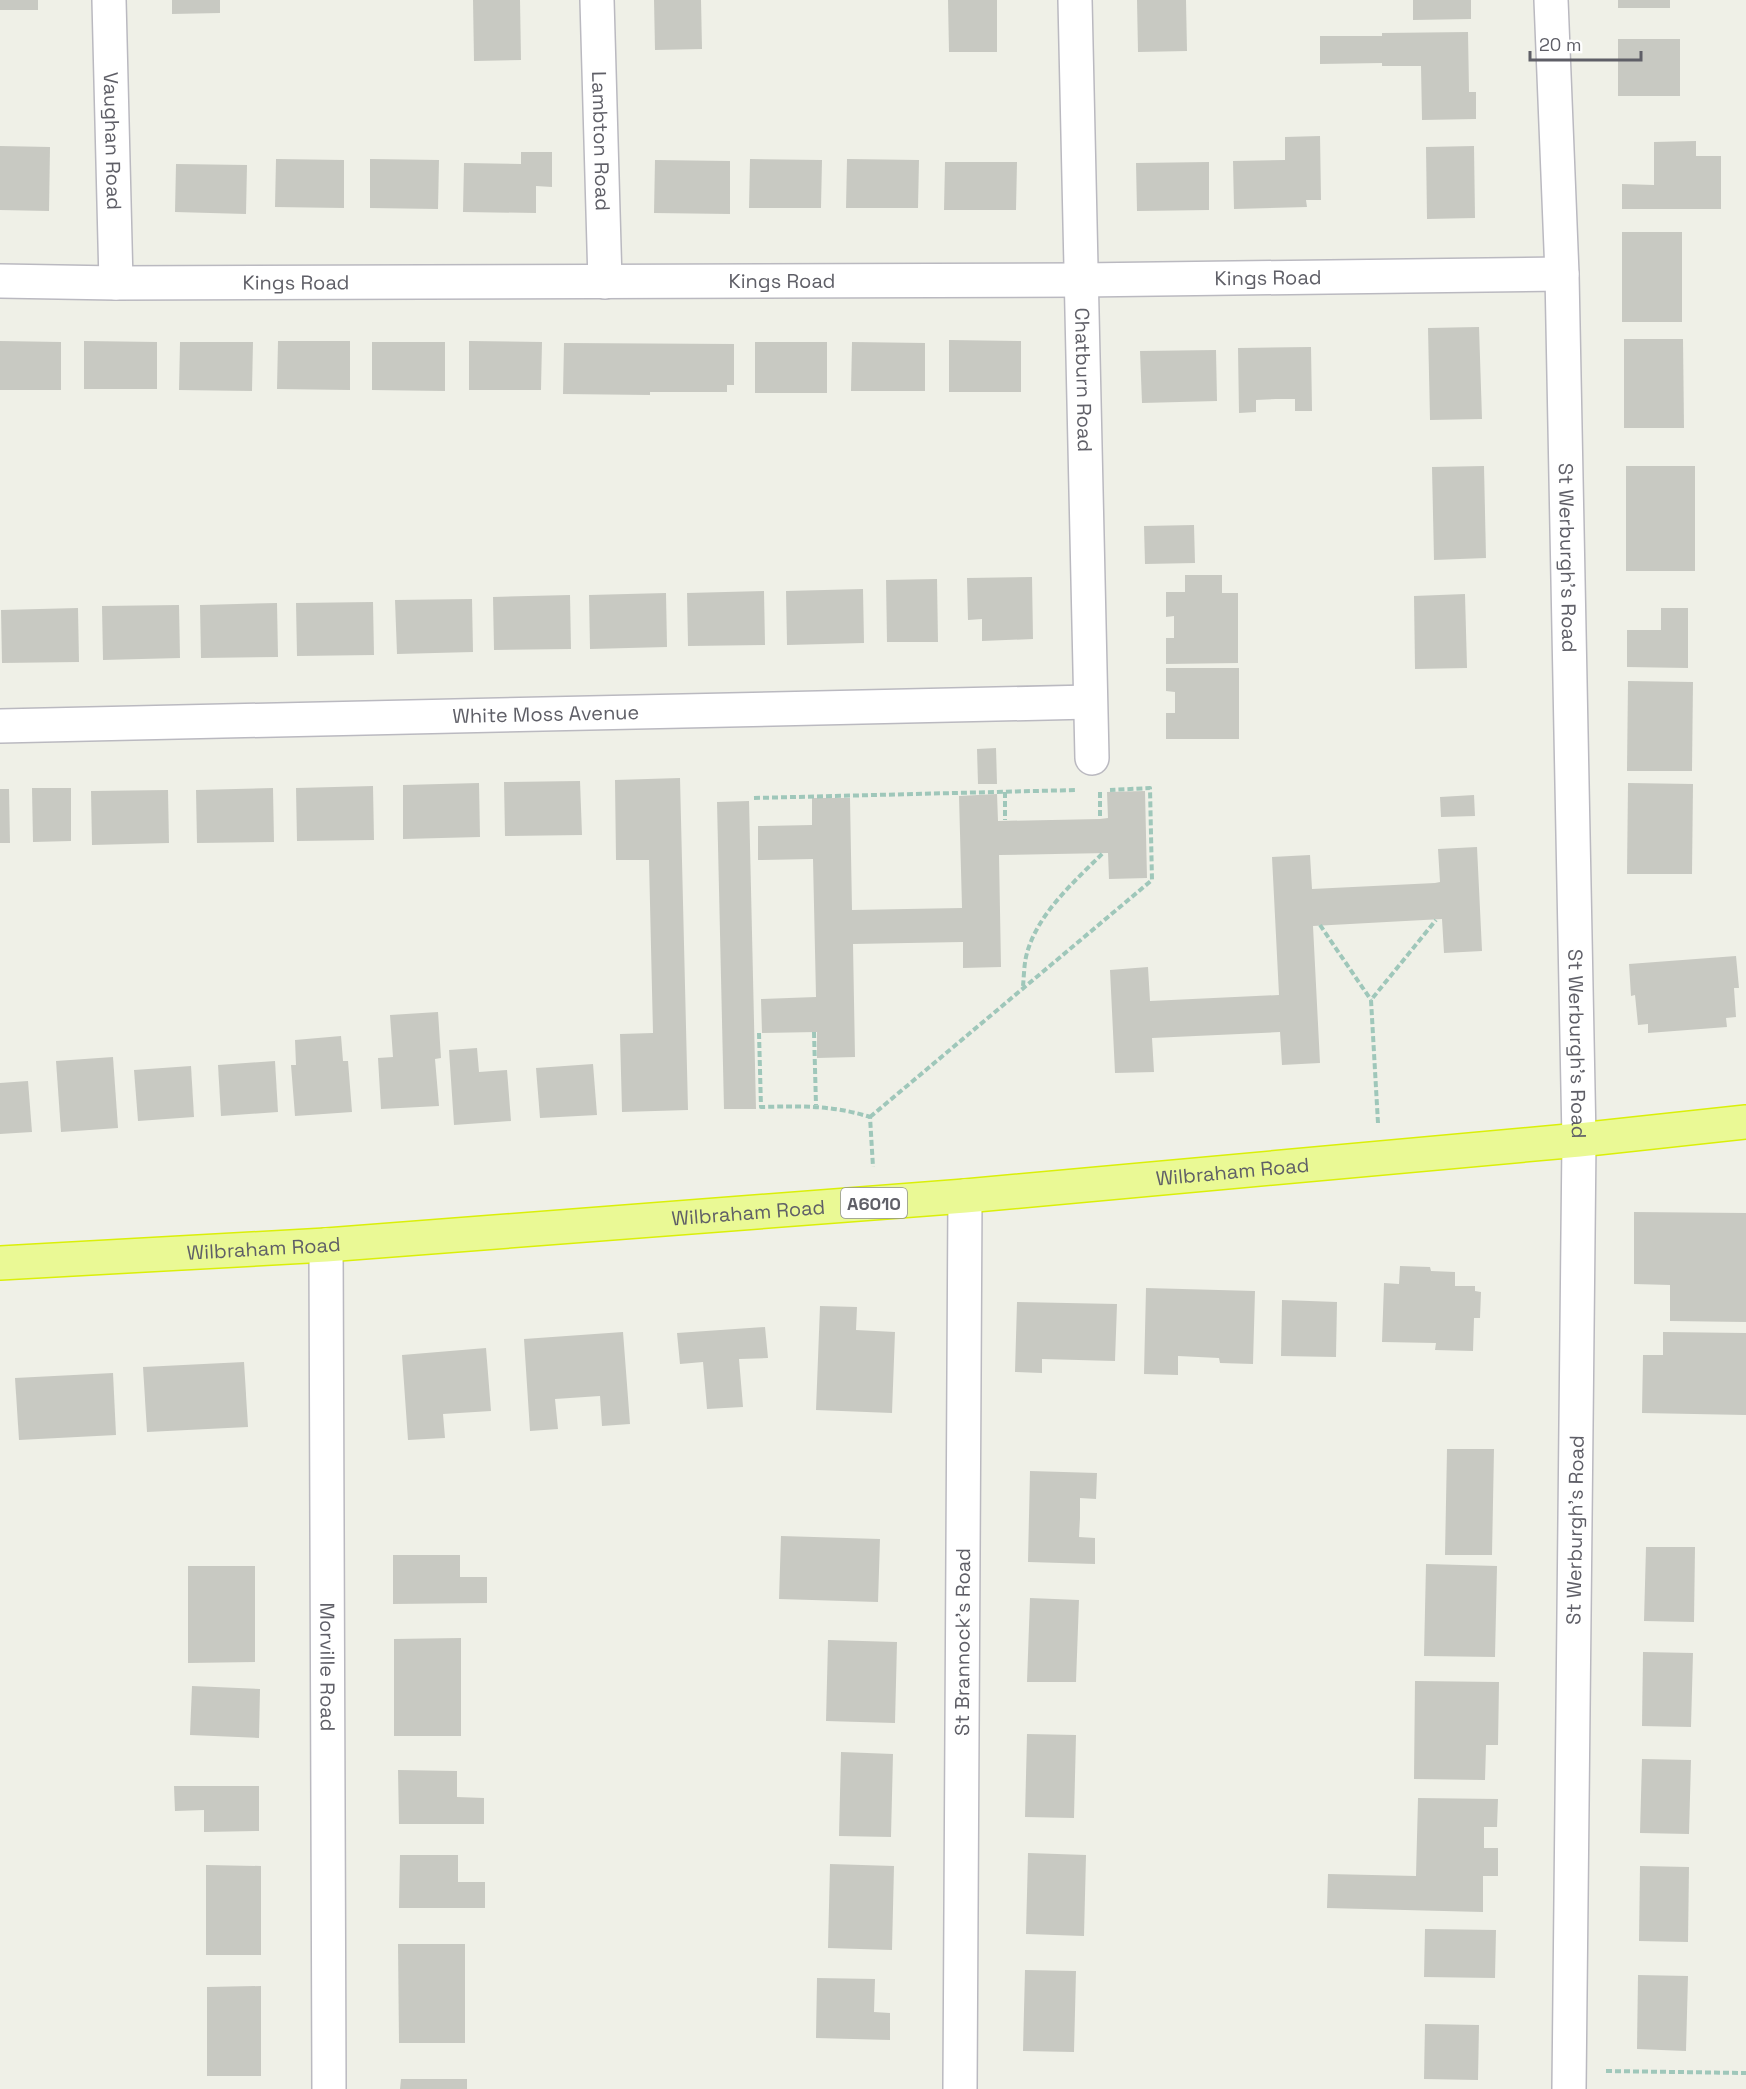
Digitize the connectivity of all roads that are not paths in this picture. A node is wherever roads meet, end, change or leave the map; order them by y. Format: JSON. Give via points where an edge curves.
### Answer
{"nodes":[{"id":1,"x":109,"y":0,"type":"edge"},
{"id":2,"x":597,"y":0,"type":"edge"},
{"id":3,"x":1075,"y":0,"type":"edge"},
{"id":4,"x":1551,"y":0,"type":"edge"},
{"id":5,"x":1562,"y":274,"type":"junction"},
{"id":6,"x":0,"y":280,"type":"edge"},
{"id":7,"x":1081,"y":280,"type":"junction"},
{"id":8,"x":605,"y":282,"type":"junction"},
{"id":9,"x":116,"y":283,"type":"junction"},
{"id":10,"x":1090,"y":702,"type":"junction"},
{"id":11,"x":0,"y":726,"type":"edge"},
{"id":12,"x":1092,"y":758,"type":"dead end"},
{"id":13,"x":1746,"y":1122,"type":"edge"},
{"id":14,"x":1579,"y":1140,"type":"junction"},
{"id":15,"x":965,"y":1196,"type":"junction"},
{"id":16,"x":326,"y":1245,"type":"junction"},
{"id":17,"x":0,"y":1263,"type":"edge"},
{"id":18,"x":1569,"y":2079,"type":"edge"},
{"id":19,"x":329,"y":2089,"type":"edge"},
{"id":20,"x":960,"y":2089,"type":"edge"}],
"edges":[{"from":1,"to":9,"type":"street","name":"Vaughan Road"},
{"from":2,"to":8,"type":"street","name":"Lambton Road"},
{"from":3,"to":7,"type":"street","name":"Chatburn Road"},
{"from":4,"to":5,"type":"street","name":"St Werburgh's Road"},
{"from":5,"to":7,"type":"street","name":"Kings Road"},
{"from":5,"to":14,"type":"street","name":"St Werburgh's Road"},
{"from":6,"to":9,"type":"street","name":"Kings Road"},
{"from":7,"to":8,"type":"street","name":"Kings Road"},
{"from":7,"to":10,"type":"street","name":"Chatburn Road"},
{"from":8,"to":9,"type":"street","name":"Kings Road"},
{"from":10,"to":11,"type":"street","name":"White Moss Avenue"},
{"from":10,"to":12,"type":"street","name":"Chatburn Road"},
{"from":13,"to":14,"type":"highway","name":"Wilbraham Road","number":"A6010"},
{"from":14,"to":15,"type":"highway","name":"Wilbraham Road","number":"A6010"},
{"from":14,"to":18,"type":"street","name":"St Werburgh's Road"},
{"from":15,"to":16,"type":"highway","name":"Wilbraham Road","number":"A6010"},
{"from":15,"to":20,"type":"street","name":"St Brannock's Road"},
{"from":16,"to":17,"type":"highway","name":"Wilbraham Road","number":"A6010"},
{"from":16,"to":19,"type":"street","name":"Morville Road"}]}
